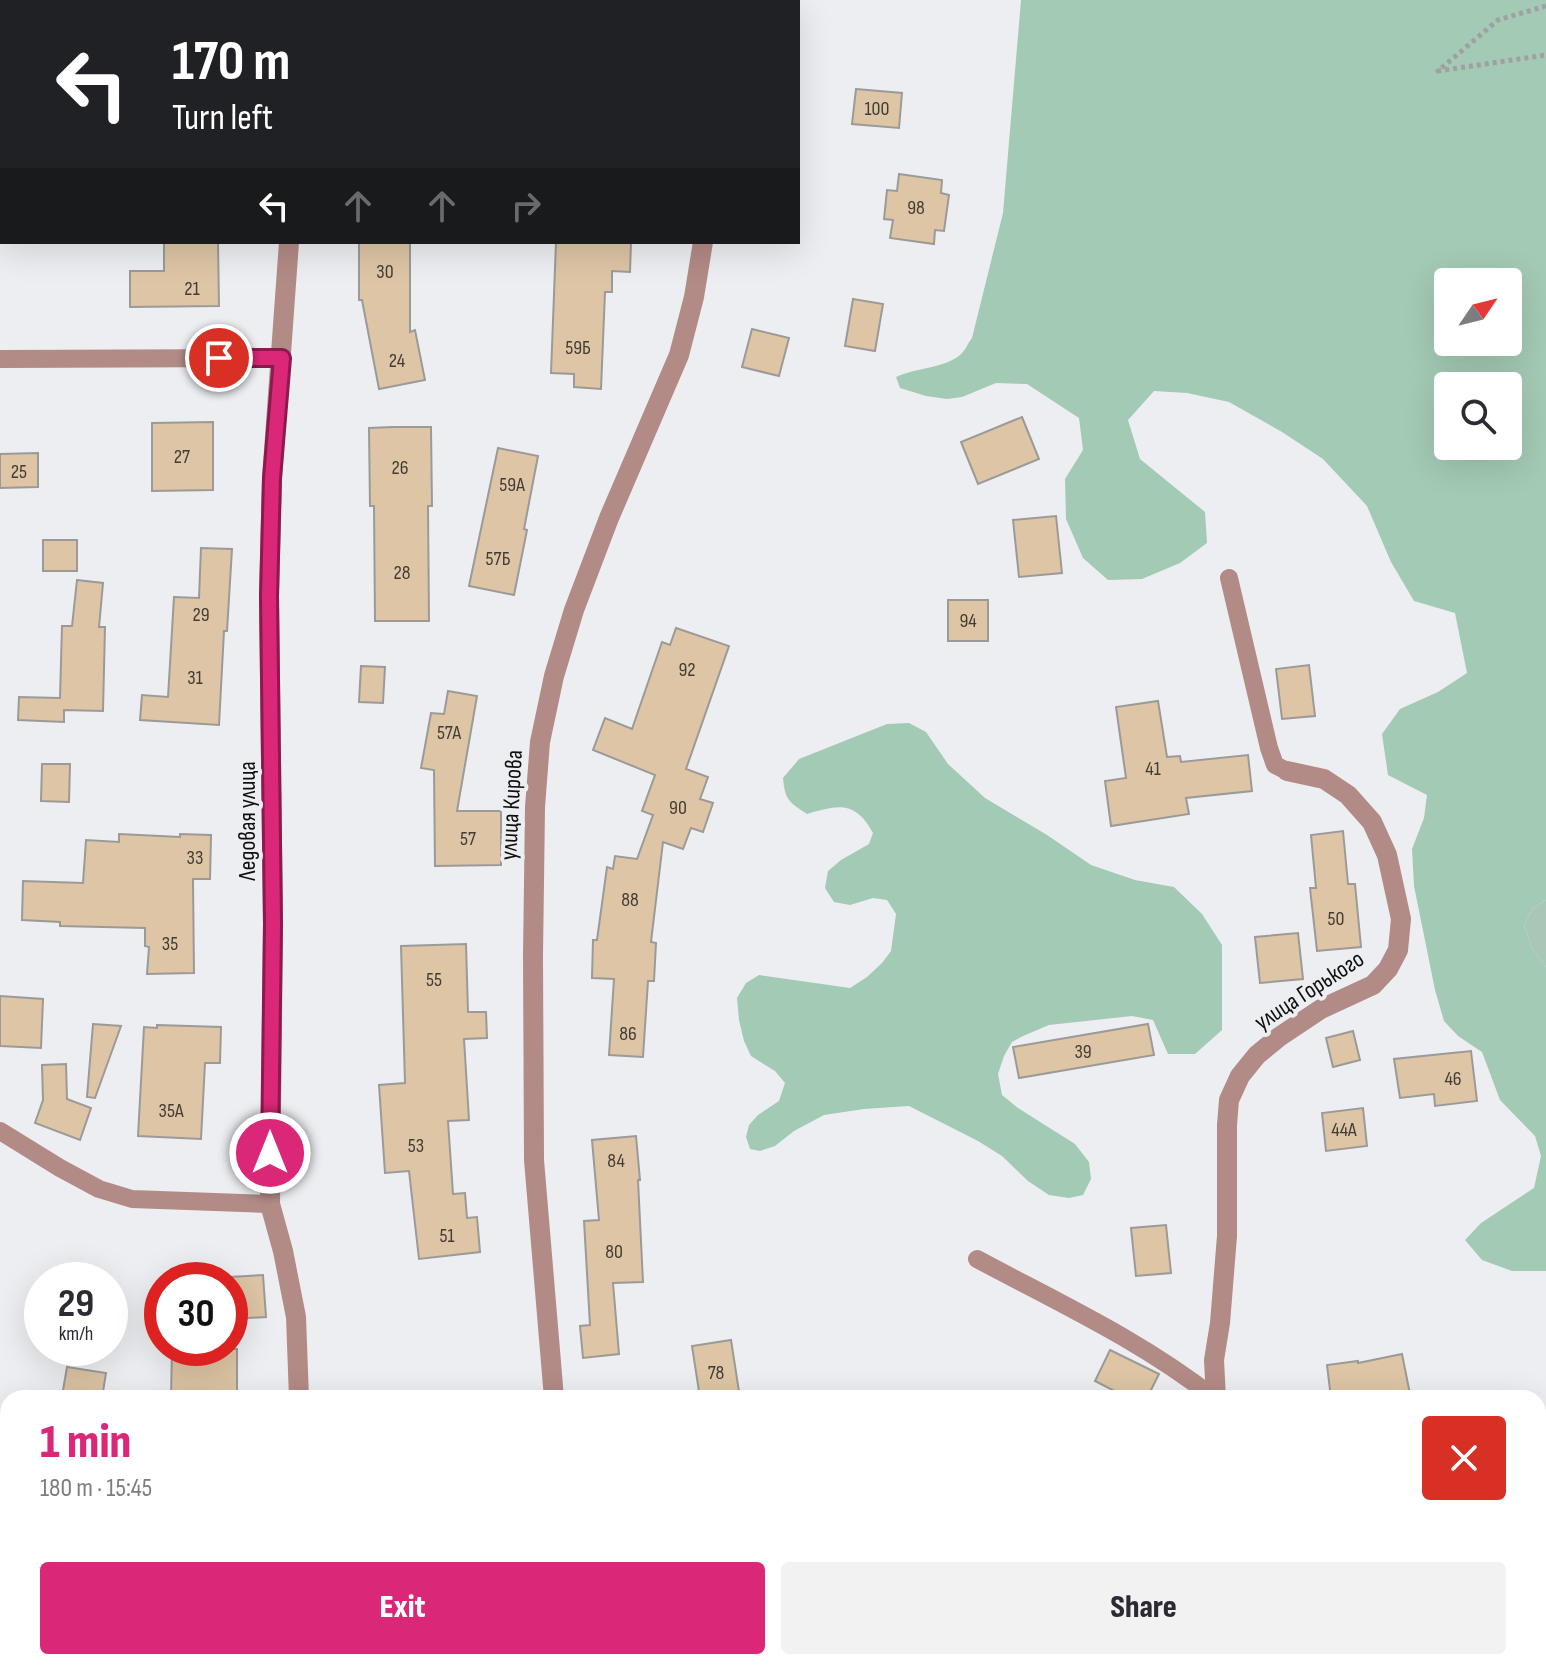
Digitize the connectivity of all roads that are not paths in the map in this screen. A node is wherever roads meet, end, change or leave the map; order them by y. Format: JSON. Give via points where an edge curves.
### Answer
{"nodes":[{"id":1,"x":289,"y":244,"type":"edge"},
{"id":2,"x":703,"y":244,"type":"edge"},
{"id":3,"x":282,"y":358,"type":"junction"},
{"id":4,"x":0,"y":359,"type":"edge"},
{"id":5,"x":1229,"y":578,"type":"dead end"},
{"id":6,"x":1287,"y":771,"type":"joint"},
{"id":7,"x":0,"y":1131,"type":"edge"},
{"id":8,"x":270,"y":1204,"type":"junction"},
{"id":9,"x":977,"y":1259,"type":"dead end"},
{"id":10,"x":299,"y":1390,"type":"edge"},
{"id":11,"x":553,"y":1390,"type":"edge"},
{"id":12,"x":1205,"y":1390,"type":"edge"},
{"id":13,"x":1215,"y":1390,"type":"edge"}],
"edges":[{"from":1,"to":3,"type":"street","name":"Ледовая улица"},
{"from":2,"to":11,"type":"street","name":"улица Кирова","via":[[679,355],[574,610],[540,742],[535,807],[534,1160]]},
{"from":3,"to":4,"type":"lane"},
{"from":3,"to":8,"type":"street","name":"Ледовая улица","via":[[269,596]]},
{"from":5,"to":6,"type":"lane","via":[[1269,748],[1275,765]]},
{"from":6,"to":13,"type":"street","name":"улица Горького","via":[[1324,779],[1348,795],[1372,822],[1387,855],[1401,919],[1398,950],[1373,985],[1321,1009],[1257,1055],[1229,1100],[1227,1236]]},
{"from":7,"to":8,"type":"lane","via":[[99,1189],[132,1199]]},
{"from":8,"to":10,"type":"street","name":"Ледовая улица","via":[[296,1317]]},
{"from":9,"to":12,"type":"lane","via":[[1109,1330]]}]}
